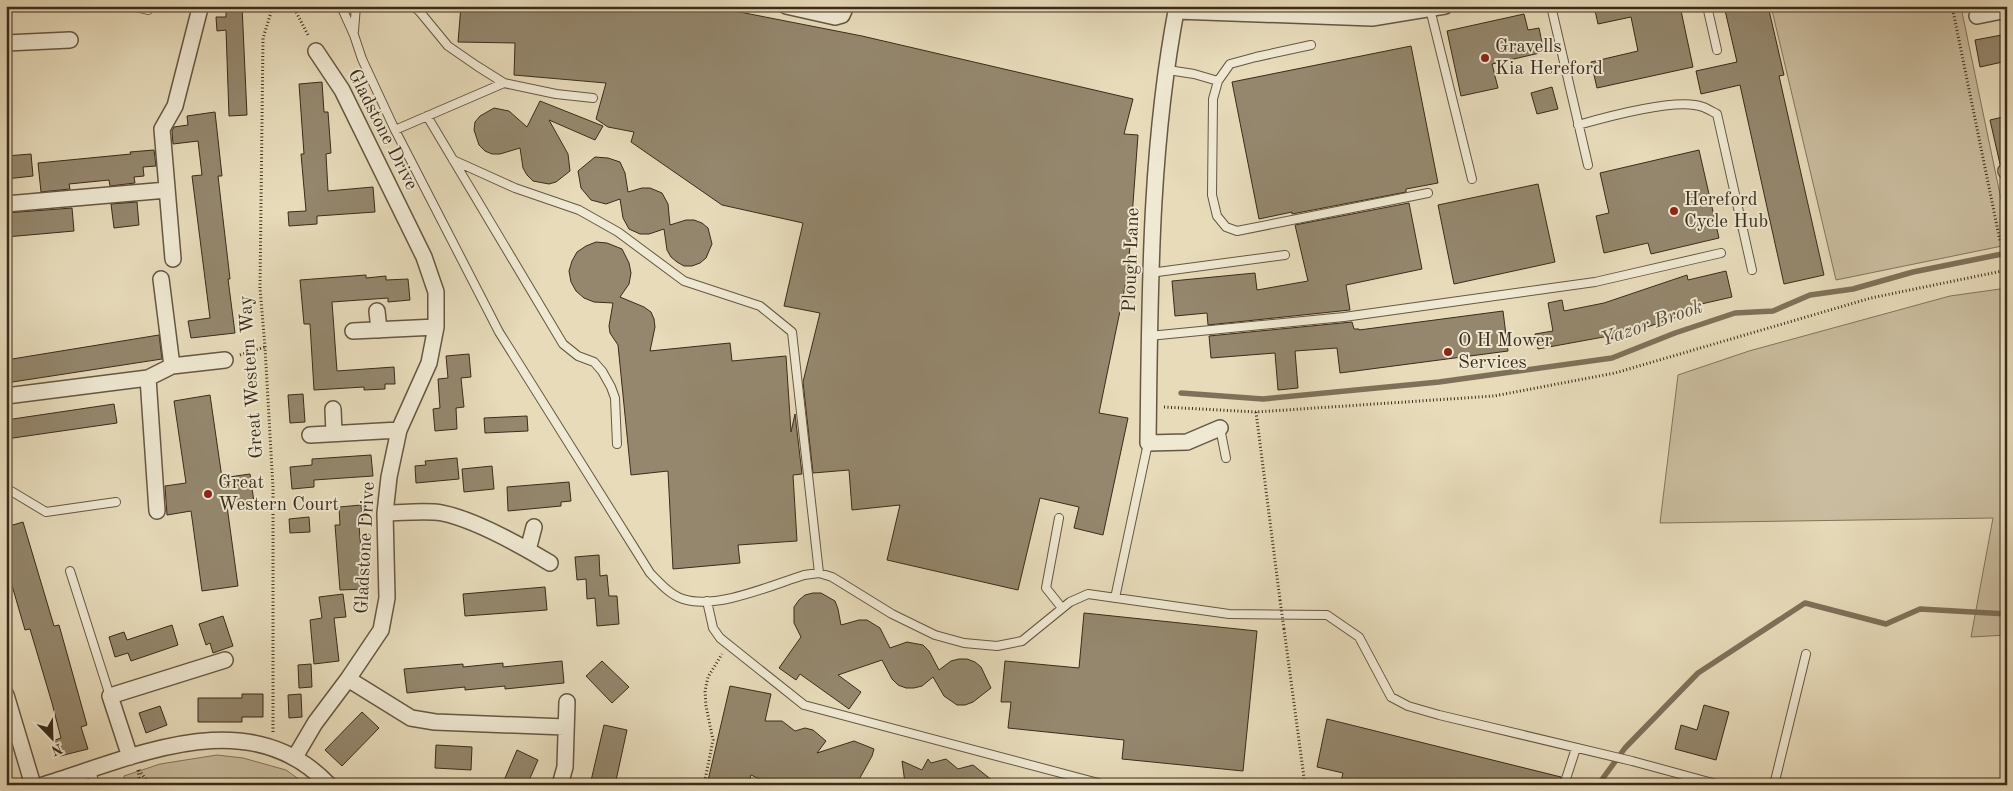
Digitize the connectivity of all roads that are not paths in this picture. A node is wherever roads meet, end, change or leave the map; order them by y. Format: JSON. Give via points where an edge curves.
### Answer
{"nodes":[{"id":1,"x":132,"y":6,"type":"edge"},
{"id":2,"x":341,"y":6,"type":"edge"},
{"id":3,"x":356,"y":6,"type":"edge"},
{"id":4,"x":412,"y":6,"type":"edge"},
{"id":5,"x":786,"y":6,"type":"edge"},
{"id":6,"x":846,"y":6,"type":"edge"},
{"id":7,"x":1551,"y":6,"type":"edge"},
{"id":8,"x":1707,"y":6,"type":"edge"},
{"id":9,"x":1441,"y":7,"type":"edge"},
{"id":10,"x":1177,"y":8,"type":"edge"},
{"id":11,"x":148,"y":10,"type":"dead end"},
{"id":12,"x":1276,"y":10,"type":"edge"},
{"id":13,"x":2007,"y":10,"type":"edge"},
{"id":14,"x":199,"y":12,"type":"dead end"},
{"id":15,"x":1342,"y":12,"type":"edge"},
{"id":16,"x":1976,"y":16,"type":"dead end"},
{"id":17,"x":354,"y":35,"type":"junction"},
{"id":18,"x":70,"y":40,"type":"dead end"},
{"id":19,"x":6,"y":44,"type":"edge"},
{"id":20,"x":1311,"y":45,"type":"dead end"},
{"id":21,"x":1717,"y":50,"type":"dead end"},
{"id":22,"x":316,"y":51,"type":"road end"},
{"id":23,"x":1168,"y":70,"type":"junction"},
{"id":24,"x":1218,"y":81,"type":"junction"},
{"id":25,"x":504,"y":83,"type":"junction"},
{"id":26,"x":593,"y":98,"type":"dead end"},
{"id":27,"x":427,"y":116,"type":"junction"},
{"id":28,"x":1578,"y":124,"type":"junction"},
{"id":29,"x":394,"y":130,"type":"junction"},
{"id":30,"x":453,"y":160,"type":"junction"},
{"id":31,"x":1588,"y":165,"type":"dead end"},
{"id":32,"x":1472,"y":179,"type":"dead end"},
{"id":33,"x":167,"y":190,"type":"junction"},
{"id":34,"x":1428,"y":192,"type":"dead end"},
{"id":35,"x":6,"y":204,"type":"edge"},
{"id":36,"x":1721,"y":253,"type":"dead end"},
{"id":37,"x":1285,"y":255,"type":"dead end"},
{"id":38,"x":174,"y":259,"type":"dead end"},
{"id":39,"x":1752,"y":270,"type":"dead end"},
{"id":40,"x":1150,"y":273,"type":"junction"},
{"id":41,"x":162,"y":279,"type":"dead end"},
{"id":42,"x":377,"y":311,"type":"dead end"},
{"id":43,"x":436,"y":327,"type":"junction"},
{"id":44,"x":379,"y":330,"type":"junction"},
{"id":45,"x":353,"y":331,"type":"dead end"},
{"id":46,"x":1149,"y":336,"type":"junction"},
{"id":47,"x":225,"y":360,"type":"road end"},
{"id":48,"x":172,"y":366,"type":"junction"},
{"id":49,"x":148,"y":378,"type":"junction"},
{"id":50,"x":6,"y":396,"type":"edge"},
{"id":51,"x":333,"y":409,"type":"dead end"},
{"id":52,"x":1220,"y":428,"type":"joint"},
{"id":53,"x":399,"y":430,"type":"junction"},
{"id":54,"x":334,"y":434,"type":"junction"},
{"id":55,"x":310,"y":435,"type":"dead end"},
{"id":56,"x":1148,"y":443,"type":"junction"},
{"id":57,"x":617,"y":444,"type":"dead end"},
{"id":58,"x":1226,"y":458,"type":"dead end"},
{"id":59,"x":6,"y":488,"type":"edge"},
{"id":60,"x":116,"y":502,"type":"dead end"},
{"id":61,"x":157,"y":511,"type":"dead end"},
{"id":62,"x":385,"y":513,"type":"junction"},
{"id":63,"x":1059,"y":518,"type":"dead end"},
{"id":64,"x":534,"y":527,"type":"dead end"},
{"id":65,"x":528,"y":550,"type":"junction"},
{"id":66,"x":550,"y":563,"type":"dead end"},
{"id":67,"x":70,"y":571,"type":"dead end"},
{"id":68,"x":819,"y":573,"type":"junction"},
{"id":69,"x":1115,"y":598,"type":"junction"},
{"id":70,"x":707,"y":601,"type":"junction"},
{"id":71,"x":1062,"y":608,"type":"junction"},
{"id":72,"x":1806,"y":654,"type":"dead end"},
{"id":73,"x":225,"y":660,"type":"dead end"},
{"id":74,"x":348,"y":679,"type":"junction"},
{"id":75,"x":6,"y":695,"type":"edge"},
{"id":76,"x":110,"y":696,"type":"junction"},
{"id":77,"x":567,"y":702,"type":"dead end"},
{"id":78,"x":565,"y":727,"type":"junction"},
{"id":79,"x":1576,"y":748,"type":"junction"},
{"id":80,"x":295,"y":757,"type":"junction"},
{"id":81,"x":134,"y":763,"type":"junction"},
{"id":82,"x":1072,"y":775,"type":"junction"},
{"id":83,"x":93,"y":778,"type":"edge"},
{"id":84,"x":33,"y":785,"type":"edge"},
{"id":85,"x":43,"y":785,"type":"edge"},
{"id":86,"x":329,"y":785,"type":"edge"},
{"id":87,"x":560,"y":785,"type":"edge"},
{"id":88,"x":1078,"y":785,"type":"edge"},
{"id":89,"x":1106,"y":785,"type":"edge"},
{"id":90,"x":1564,"y":785,"type":"edge"},
{"id":91,"x":1720,"y":785,"type":"edge"},
{"id":92,"x":1774,"y":785,"type":"edge"}],
"edges":[{"from":1,"to":11,"type":"lane"},
{"from":2,"to":17,"type":"lane"},
{"from":3,"to":17,"type":"lane"},
{"from":4,"to":25,"type":"lane","via":[[448,46]]},
{"from":5,"to":6,"type":"street","via":[[836,17],[842,15]]},
{"from":7,"to":28,"type":"lane"},
{"from":8,"to":21,"type":"lane"},
{"from":9,"to":15,"type":"street","via":[[1372,18]]},
{"from":9,"to":32,"type":"lane"},
{"from":10,"to":12,"type":"street"},
{"from":10,"to":23,"type":"street","name":"Plough Lane"},
{"from":12,"to":15,"type":"street"},
{"from":13,"to":16,"type":"street"},
{"from":14,"to":33,"type":"street","via":[[175,106],[162,129]]},
{"from":17,"to":29,"type":"lane"},
{"from":18,"to":19,"type":"street"},
{"from":20,"to":24,"type":"lane","via":[[1230,64]]},
{"from":22,"to":43,"type":"street","name":"Gladstone Drive","via":[[342,90],[424,257],[436,292]]},
{"from":23,"to":24,"type":"lane"},
{"from":23,"to":40,"type":"street","name":"Plough Lane","via":[[1157,142]]},
{"from":24,"to":34,"type":"lane","via":[[1213,99],[1212,196],[1217,216],[1226,227],[1237,231]]},
{"from":25,"to":26,"type":"lane"},
{"from":25,"to":27,"type":"lane"},
{"from":27,"to":29,"type":"lane"},
{"from":27,"to":30,"type":"lane"},
{"from":28,"to":31,"type":"lane"},
{"from":28,"to":39,"type":"lane","via":[[1627,112],[1686,104],[1702,106],[1717,114]]},
{"from":29,"to":70,"type":"lane","via":[[499,332],[650,573],[668,591],[684,599]]},
{"from":30,"to":57,"type":"lane","via":[[563,344],[578,356],[594,362],[602,371],[615,398]]},
{"from":30,"to":68,"type":"lane","via":[[515,188],[579,210],[618,232],[684,281],[760,306],[792,332]]},
{"from":33,"to":35,"type":"street"},
{"from":33,"to":38,"type":"street"},
{"from":36,"to":46,"type":"lane","via":[[1595,282],[1344,317]]},
{"from":37,"to":40,"type":"lane"},
{"from":40,"to":46,"type":"street","name":"Plough Lane"},
{"from":41,"to":48,"type":"street"},
{"from":42,"to":44,"type":"street"},
{"from":43,"to":44,"type":"street"},
{"from":43,"to":53,"type":"street","name":"Gladstone Drive","via":[[429,363]]},
{"from":44,"to":45,"type":"street"},
{"from":46,"to":56,"type":"street","name":"Plough Lane"},
{"from":47,"to":48,"type":"street"},
{"from":48,"to":49,"type":"street"},
{"from":49,"to":50,"type":"street"},
{"from":49,"to":61,"type":"street"},
{"from":51,"to":54,"type":"street"},
{"from":52,"to":56,"type":"street","via":[[1187,442]]},
{"from":52,"to":58,"type":"lane"},
{"from":53,"to":54,"type":"street"},
{"from":53,"to":62,"type":"street","name":"Gladstone Drive"},
{"from":54,"to":55,"type":"street"},
{"from":56,"to":69,"type":"lane"},
{"from":59,"to":60,"type":"lane","via":[[46,512]]},
{"from":62,"to":65,"type":"street","via":[[441,513],[467,521]]},
{"from":62,"to":74,"type":"street","name":"Gladstone Drive","via":[[387,598],[381,630]]},
{"from":63,"to":71,"type":"lane","via":[[1046,588]]},
{"from":64,"to":65,"type":"street"},
{"from":65,"to":66,"type":"street"},
{"from":67,"to":76,"type":"lane"},
{"from":68,"to":70,"type":"lane"},
{"from":68,"to":71,"type":"lane","via":[[935,635],[964,643],[997,646],[1022,641]]},
{"from":69,"to":71,"type":"lane","via":[[1088,594]]},
{"from":69,"to":79,"type":"lane","via":[[1229,614],[1326,615],[1359,637],[1391,697],[1439,716]]},
{"from":70,"to":82,"type":"lane","via":[[713,628],[720,638],[804,705]]},
{"from":72,"to":92,"type":"lane"},
{"from":73,"to":76,"type":"street"},
{"from":74,"to":78,"type":"street","via":[[411,718],[434,722]]},
{"from":74,"to":80,"type":"street","name":"Gladstone Drive","via":[[315,723]]},
{"from":75,"to":84,"type":"street"},
{"from":76,"to":81,"type":"street"},
{"from":77,"to":78,"type":"street"},
{"from":78,"to":87,"type":"street","via":[[565,767]]},
{"from":79,"to":90,"type":"lane"},
{"from":79,"to":91,"type":"lane"},
{"from":80,"to":81,"type":"street","via":[[273,747],[233,741],[194,741]]},
{"from":80,"to":86,"type":"street"},
{"from":81,"to":83,"type":"street"},
{"from":82,"to":88,"type":"lane"},
{"from":82,"to":89,"type":"lane"},
{"from":83,"to":85,"type":"street"}]}
